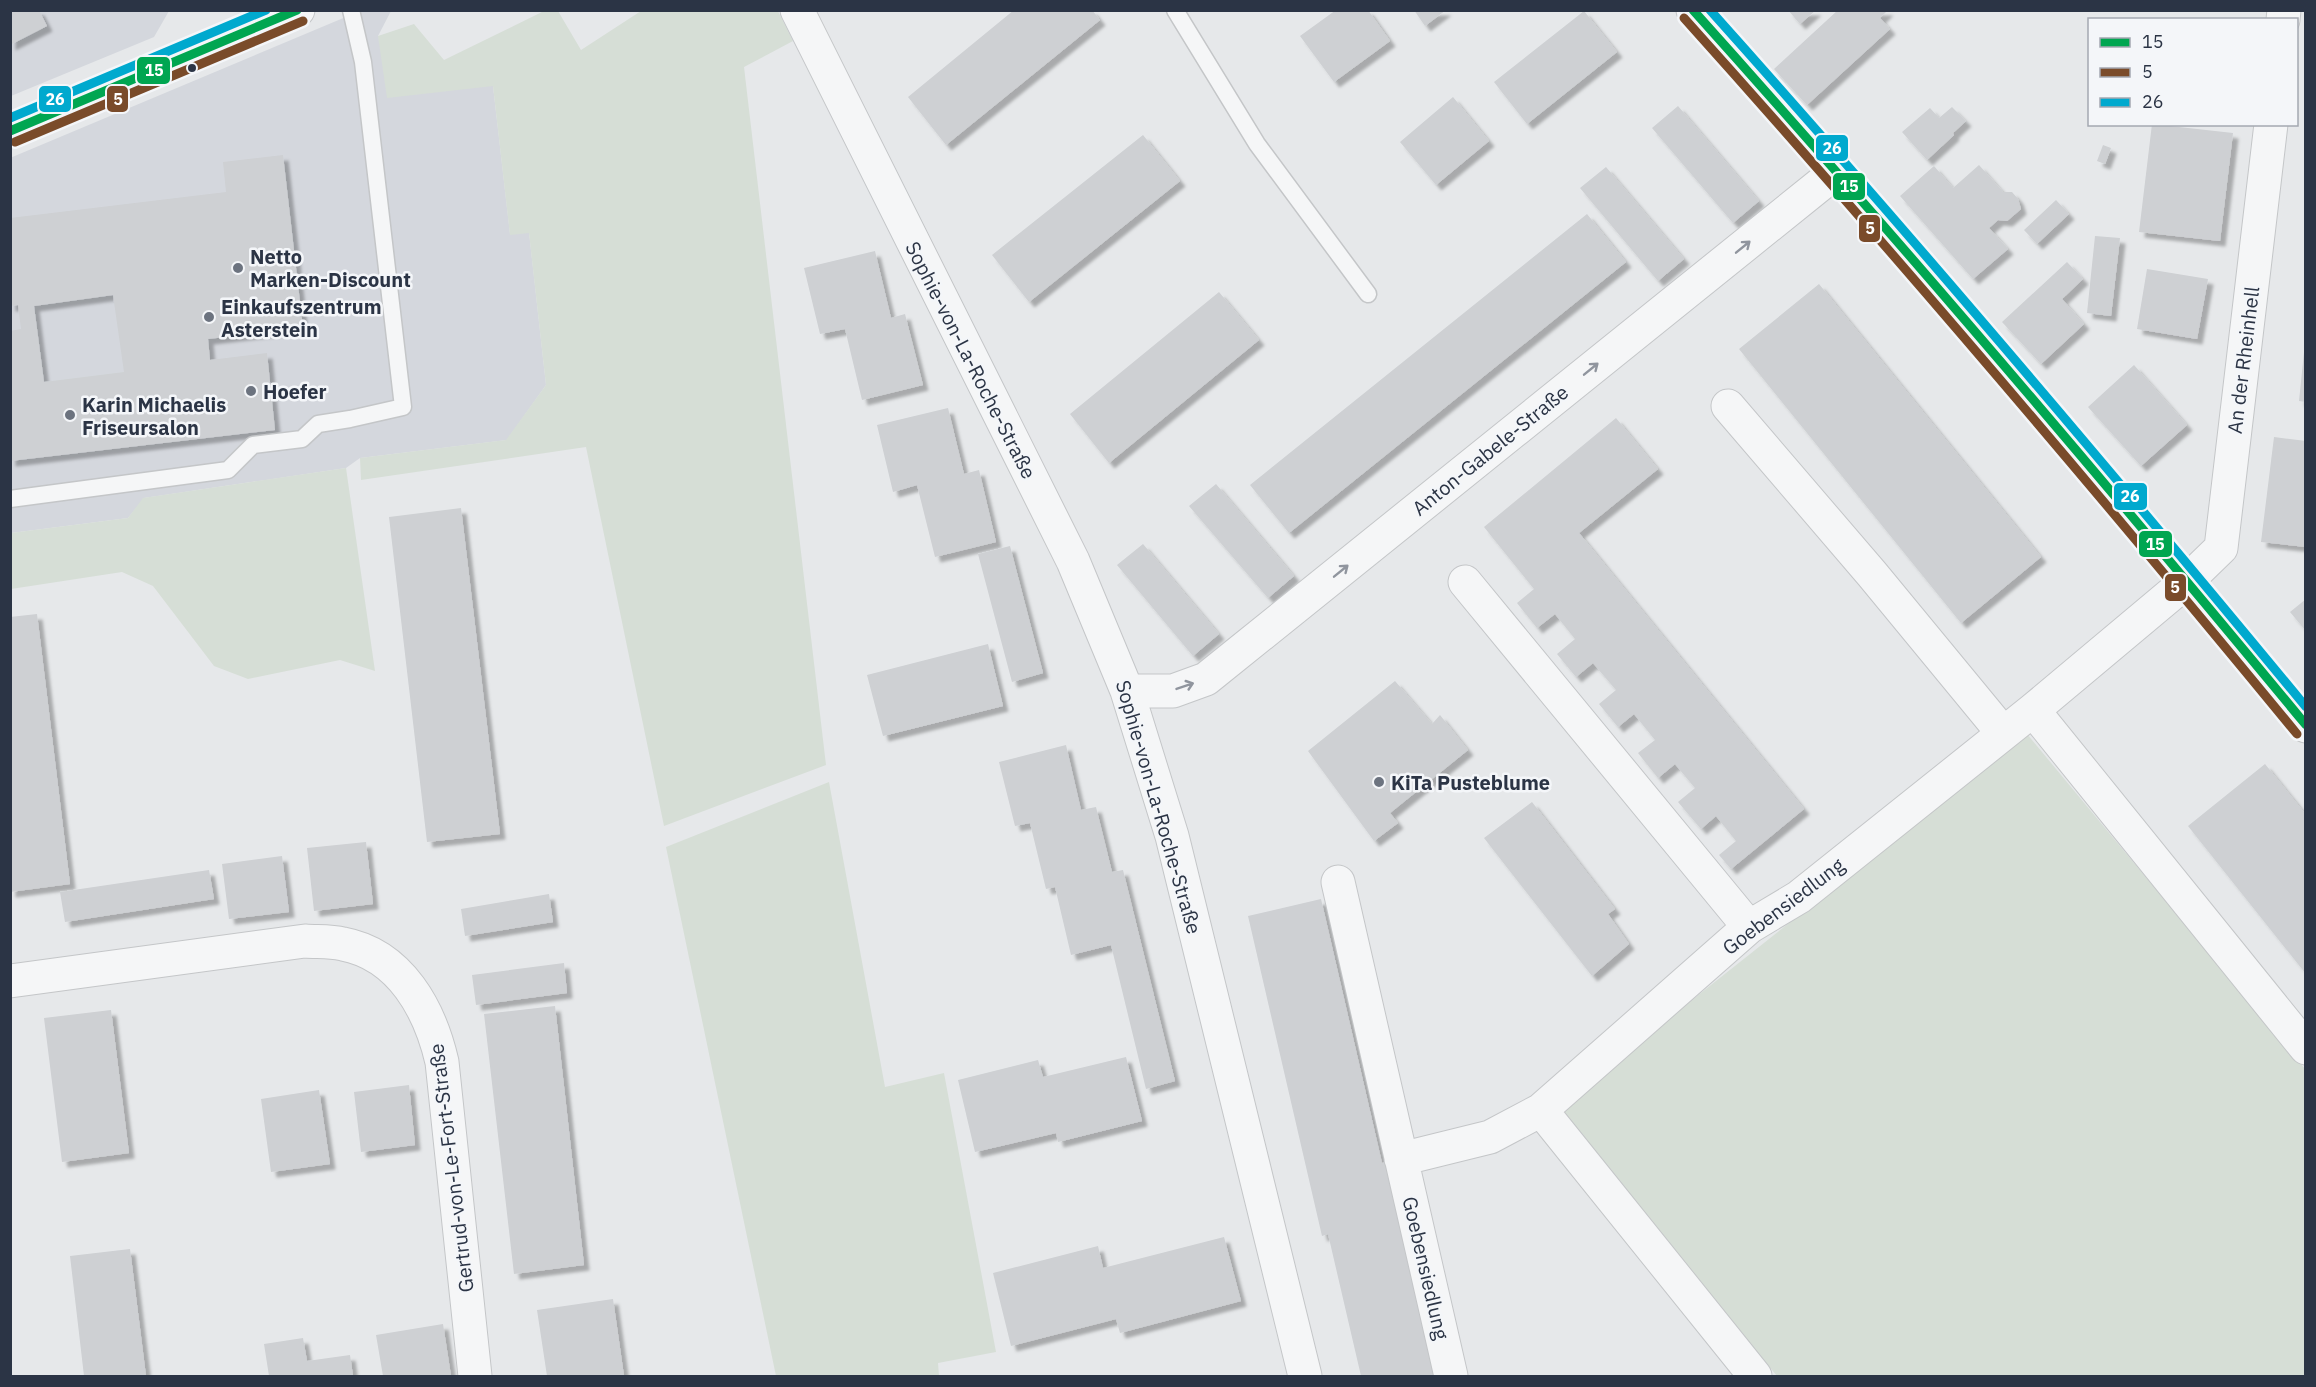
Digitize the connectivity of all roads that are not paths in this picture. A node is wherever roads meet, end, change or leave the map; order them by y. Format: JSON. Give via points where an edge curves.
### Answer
{"nodes":[{"id":1,"x":298,"y":10,"type":"edge"},
{"id":2,"x":351,"y":10,"type":"edge"},
{"id":3,"x":797,"y":10,"type":"edge"},
{"id":4,"x":1175,"y":10,"type":"edge"},
{"id":5,"x":1693,"y":10,"type":"edge"},
{"id":6,"x":2271,"y":126,"type":"edge"},
{"id":7,"x":10,"y":132,"type":"edge"},
{"id":8,"x":1837,"y":171,"type":"junction"},
{"id":9,"x":1368,"y":294,"type":"dead end"},
{"id":10,"x":1728,"y":406,"type":"dead end"},
{"id":11,"x":10,"y":499,"type":"edge"},
{"id":12,"x":2187,"y":581,"type":"junction"},
{"id":13,"x":1465,"y":582,"type":"dead end"},
{"id":14,"x":1127,"y":691,"type":"junction"},
{"id":15,"x":2032,"y":710,"type":"junction"},
{"id":16,"x":2306,"y":726,"type":"edge"},
{"id":17,"x":2003,"y":733,"type":"junction"},
{"id":18,"x":1338,"y":882,"type":"dead end"},
{"id":19,"x":1749,"y":927,"type":"junction"},
{"id":20,"x":10,"y":981,"type":"edge"},
{"id":21,"x":2306,"y":1048,"type":"edge"},
{"id":22,"x":1541,"y":1110,"type":"junction"},
{"id":23,"x":1401,"y":1159,"type":"junction"},
{"id":24,"x":475,"y":1377,"type":"edge"},
{"id":25,"x":1305,"y":1377,"type":"edge"},
{"id":26,"x":1451,"y":1377,"type":"edge"},
{"id":27,"x":1755,"y":1377,"type":"edge"}],
"edges":[{"from":1,"to":7,"type":"street"},
{"from":2,"to":11,"type":"lane","via":[[363,62],[403,407],[318,424],[302,439],[254,444],[228,470]]},
{"from":3,"to":14,"type":"street","name":"Sophie-von-La-Roche-Straße","via":[[1073,561]]},
{"from":4,"to":9,"type":"lane","via":[[1257,144]]},
{"from":5,"to":8,"type":"street"},
{"from":6,"to":12,"type":"street","name":"An der Rheinhell","via":[[2222,548]]},
{"from":8,"to":12,"type":"street"},
{"from":14,"to":8,"type":"street","name":"Anton-Gabele-Straße","one_way":true,"via":[[1173,691],[1206,679]]},
{"from":10,"to":17,"type":"street"},
{"from":12,"to":15,"type":"street","name":"Goebensiedlung"},
{"from":12,"to":16,"type":"street"},
{"from":13,"to":19,"type":"street"},
{"from":14,"to":25,"type":"street","name":"Sophie-von-La-Roche-Straße","via":[[1172,836]]},
{"from":15,"to":17,"type":"street","name":"Goebensiedlung"},
{"from":15,"to":21,"type":"street"},
{"from":17,"to":19,"type":"street","name":"Goebensiedlung","via":[[1799,897]]},
{"from":18,"to":23,"type":"street","name":"Goebensiedlung"},
{"from":19,"to":22,"type":"street","name":"Goebensiedlung"},
{"from":20,"to":24,"type":"street","name":"Gertrud-von-Le-Fort-Straße","via":[[305,941],[362,949],[399,974],[427,1013],[442,1062]]},
{"from":22,"to":23,"type":"street","name":"Goebensiedlung","via":[[1490,1137]]},
{"from":22,"to":27,"type":"street"},
{"from":23,"to":26,"type":"street","name":"Goebensiedlung"}]}
